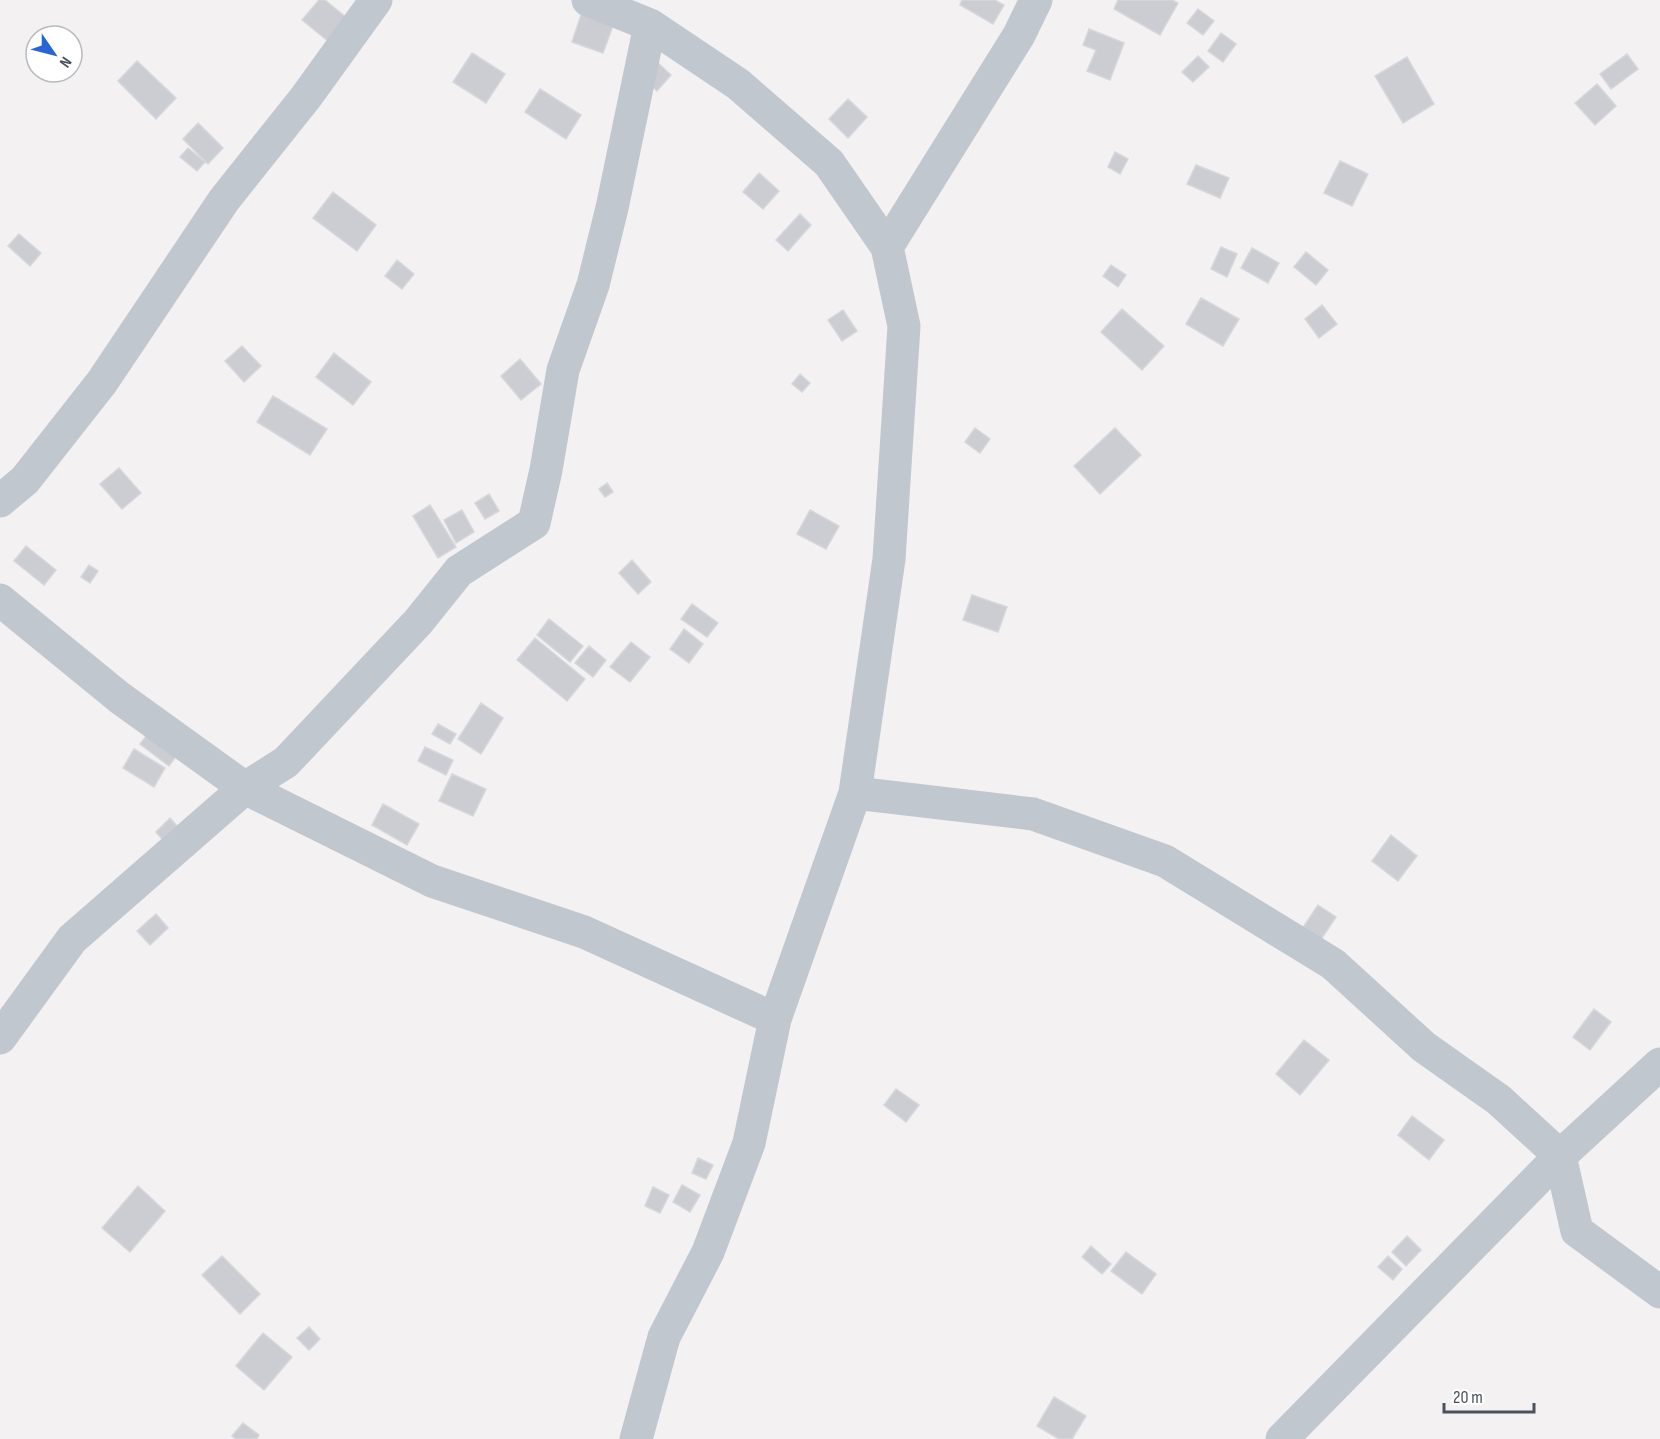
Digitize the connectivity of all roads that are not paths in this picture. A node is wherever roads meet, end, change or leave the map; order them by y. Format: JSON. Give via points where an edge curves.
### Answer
{"nodes":[{"id":1,"x":376,"y":0,"type":"edge"},
{"id":2,"x":588,"y":0,"type":"edge"},
{"id":3,"x":1036,"y":0,"type":"edge"},
{"id":4,"x":650,"y":25,"type":"junction"},
{"id":5,"x":887,"y":247,"type":"junction"},
{"id":6,"x":0,"y":501,"type":"edge"},
{"id":7,"x":0,"y":600,"type":"edge"},
{"id":8,"x":245,"y":788,"type":"junction"},
{"id":9,"x":855,"y":793,"type":"junction"},
{"id":10,"x":775,"y":1019,"type":"junction"},
{"id":11,"x":0,"y":1038,"type":"edge"},
{"id":12,"x":1660,"y":1064,"type":"edge"},
{"id":13,"x":1560,"y":1156,"type":"junction"},
{"id":14,"x":1660,"y":1292,"type":"edge"},
{"id":15,"x":636,"y":1439,"type":"edge"},
{"id":16,"x":1282,"y":1439,"type":"edge"}],
"edges":[{"from":1,"to":6,"type":"street","via":[[224,200],[102,382],[25,480]]},
{"from":2,"to":4,"type":"street"},
{"from":3,"to":5,"type":"street","via":[[1019,35]]},
{"from":4,"to":5,"type":"street","via":[[738,84],[829,163]]},
{"from":4,"to":8,"type":"street","via":[[593,285],[563,370],[534,523],[459,571],[418,622],[286,762]]},
{"from":5,"to":9,"type":"street","via":[[904,326],[889,559]]},
{"from":7,"to":8,"type":"street","via":[[120,698]]},
{"from":8,"to":10,"type":"street","via":[[432,881],[584,932]]},
{"from":8,"to":11,"type":"street","via":[[72,939]]},
{"from":9,"to":10,"type":"street"},
{"from":9,"to":13,"type":"street","via":[[1033,814],[1165,861],[1332,964],[1424,1047],[1499,1100]]},
{"from":10,"to":15,"type":"street","via":[[749,1143],[708,1252],[664,1337]]},
{"from":12,"to":13,"type":"street"},
{"from":13,"to":14,"type":"street","via":[[1577,1231]]},
{"from":13,"to":16,"type":"street"}]}
